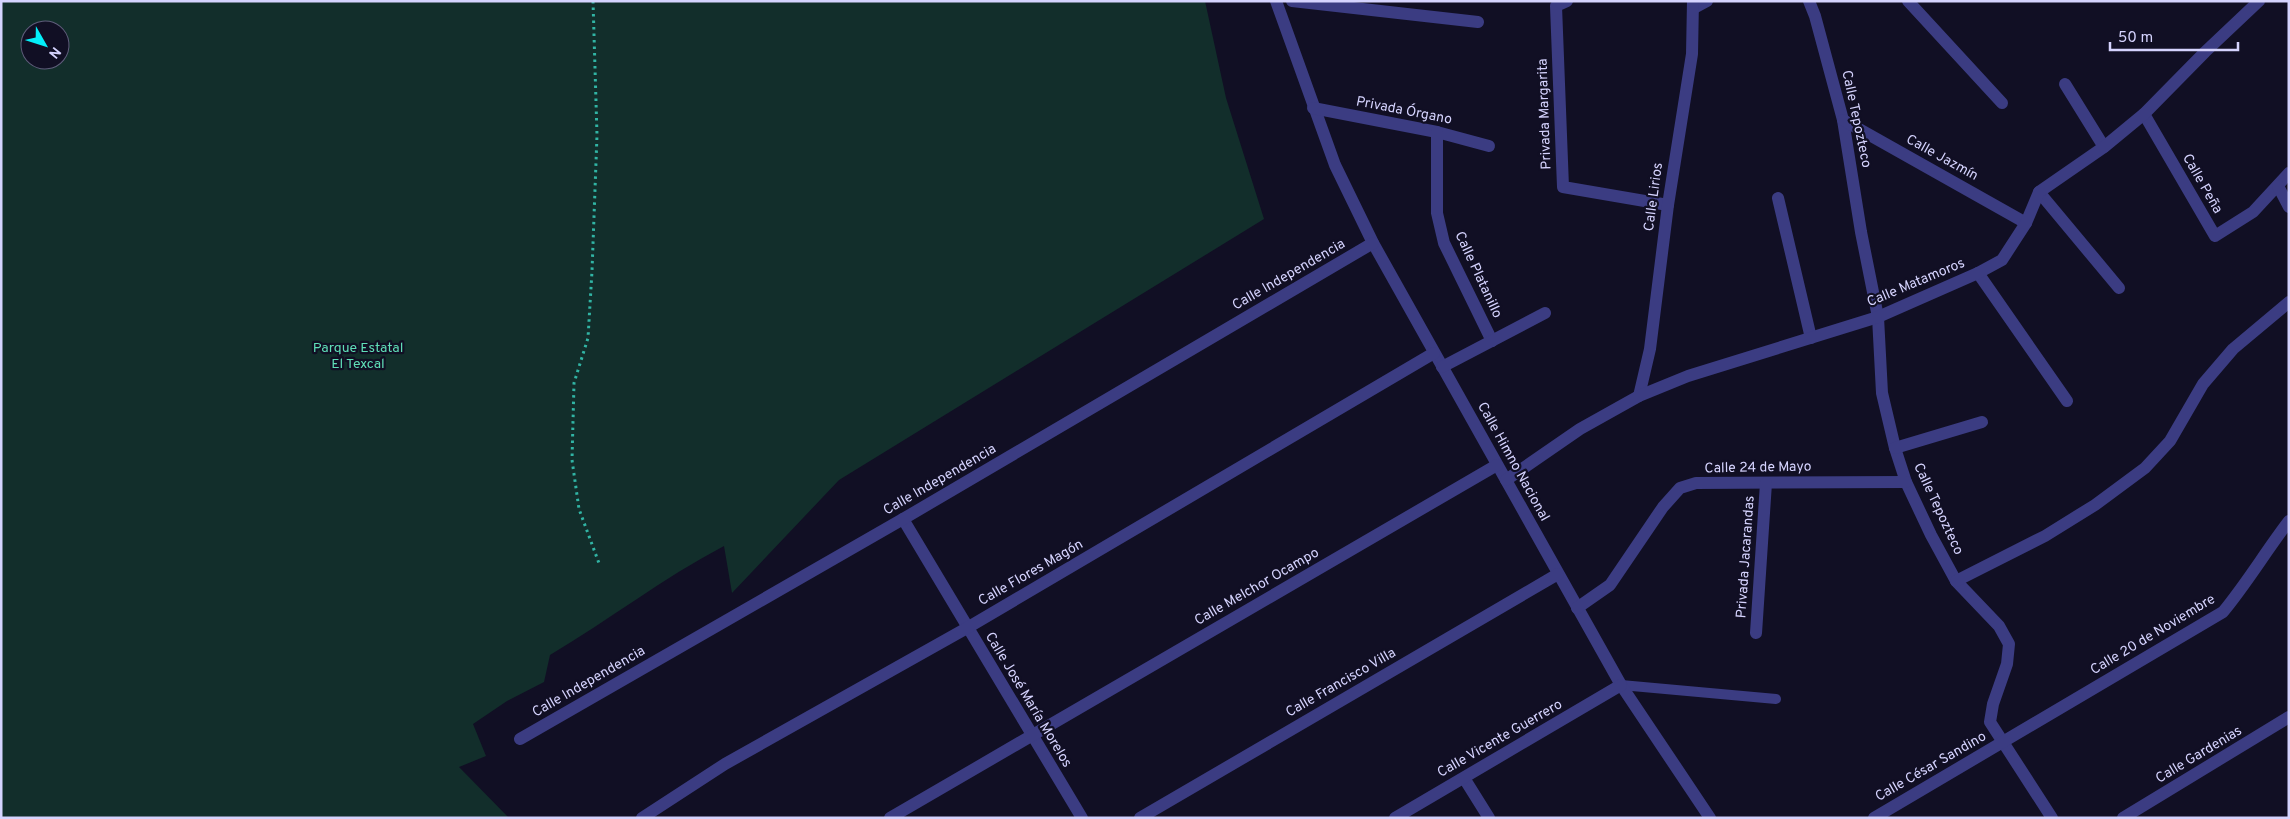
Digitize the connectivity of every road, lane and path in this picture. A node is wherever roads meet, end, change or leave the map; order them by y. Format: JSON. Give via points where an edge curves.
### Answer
{"nodes":[{"id":1,"x":593,"y":1,"type":"edge"},
{"id":2,"x":1276,"y":1,"type":"edge"},
{"id":3,"x":1292,"y":1,"type":"edge"},
{"id":4,"x":1567,"y":1,"type":"edge"},
{"id":5,"x":1707,"y":1,"type":"edge"},
{"id":6,"x":1809,"y":1,"type":"edge"},
{"id":7,"x":1908,"y":1,"type":"edge"},
{"id":8,"x":2260,"y":1,"type":"edge"},
{"id":9,"x":1336,"y":4,"type":"edge"},
{"id":10,"x":1693,"y":4,"type":"edge"},
{"id":11,"x":1478,"y":22,"type":"dead end"},
{"id":12,"x":2065,"y":84,"type":"dead end"},
{"id":13,"x":2002,"y":103,"type":"dead end"},
{"id":14,"x":1313,"y":108,"type":"junction"},
{"id":15,"x":2144,"y":114,"type":"junction"},
{"id":16,"x":1843,"y":120,"type":"junction"},
{"id":17,"x":1437,"y":132,"type":"junction"},
{"id":18,"x":1489,"y":146,"type":"dead end"},
{"id":19,"x":2104,"y":147,"type":"junction"},
{"id":20,"x":2289,"y":174,"type":"edge"},
{"id":21,"x":2278,"y":186,"type":"junction"},
{"id":22,"x":2039,"y":192,"type":"junction"},
{"id":23,"x":1778,"y":198,"type":"dead end"},
{"id":24,"x":1668,"y":205,"type":"junction"},
{"id":25,"x":2289,"y":208,"type":"edge"},
{"id":26,"x":2026,"y":223,"type":"junction"},
{"id":27,"x":1373,"y":243,"type":"junction"},
{"id":28,"x":1978,"y":273,"type":"junction"},
{"id":29,"x":2119,"y":288,"type":"dead end"},
{"id":30,"x":2289,"y":302,"type":"edge"},
{"id":31,"x":1544,"y":312,"type":"dead end"},
{"id":32,"x":1878,"y":317,"type":"junction"},
{"id":33,"x":1811,"y":338,"type":"junction"},
{"id":34,"x":1492,"y":341,"type":"junction"},
{"id":35,"x":1434,"y":354,"type":"junction"},
{"id":36,"x":1442,"y":367,"type":"junction"},
{"id":37,"x":1639,"y":396,"type":"junction"},
{"id":38,"x":2067,"y":401,"type":"dead end"},
{"id":39,"x":1982,"y":422,"type":"dead end"},
{"id":40,"x":1895,"y":448,"type":"junction"},
{"id":41,"x":1497,"y":465,"type":"junction"},
{"id":42,"x":1506,"y":480,"type":"junction"},
{"id":43,"x":1766,"y":482,"type":"junction"},
{"id":44,"x":1906,"y":482,"type":"junction"},
{"id":45,"x":902,"y":520,"type":"junction"},
{"id":46,"x":2289,"y":521,"type":"edge"},
{"id":47,"x":600,"y":566,"type":"dead end"},
{"id":48,"x":1558,"y":574,"type":"junction"},
{"id":49,"x":1956,"y":581,"type":"junction"},
{"id":50,"x":1577,"y":608,"type":"junction"},
{"id":51,"x":968,"y":628,"type":"junction"},
{"id":52,"x":1756,"y":633,"type":"dead end"},
{"id":53,"x":1621,"y":685,"type":"junction"},
{"id":54,"x":1776,"y":699,"type":"dead end"},
{"id":55,"x":2289,"y":717,"type":"edge"},
{"id":56,"x":1032,"y":736,"type":"junction"},
{"id":57,"x":520,"y":739,"type":"dead end"},
{"id":58,"x":2003,"y":743,"type":"junction"},
{"id":59,"x":1464,"y":778,"type":"junction"},
{"id":60,"x":642,"y":818,"type":"edge"},
{"id":61,"x":890,"y":818,"type":"edge"},
{"id":62,"x":1082,"y":818,"type":"edge"},
{"id":63,"x":1140,"y":818,"type":"edge"},
{"id":64,"x":1395,"y":818,"type":"edge"},
{"id":65,"x":1489,"y":818,"type":"edge"},
{"id":66,"x":1710,"y":818,"type":"edge"},
{"id":67,"x":1874,"y":818,"type":"edge"},
{"id":68,"x":2052,"y":818,"type":"edge"},
{"id":69,"x":2122,"y":818,"type":"edge"}],
"edges":[{"from":1,"to":47,"type":"path","via":[[597,135],[592,271],[588,338],[574,383],[572,460],[579,509]]},
{"from":2,"to":14,"type":"street"},
{"from":3,"to":9,"type":"street"},
{"from":4,"to":24,"type":"street","name":"Privada Margarita","via":[[1556,6],[1563,187]]},
{"from":5,"to":10,"type":"street"},
{"from":6,"to":16,"type":"street","name":"Calle Tepozteco"},
{"from":7,"to":13,"type":"street"},
{"from":8,"to":15,"type":"street"},
{"from":9,"to":11,"type":"street"},
{"from":10,"to":24,"type":"street","name":"Calle Lirios","via":[[1692,54]]},
{"from":12,"to":19,"type":"street"},
{"from":14,"to":17,"type":"street","name":"Privada Órgano"},
{"from":14,"to":27,"type":"street","name":"Calle Himno Nacional"},
{"from":15,"to":19,"type":"street"},
{"from":15,"to":21,"type":"street","name":"Calle Peña","via":[[2215,236],[2253,212]]},
{"from":16,"to":26,"type":"street","name":"Calle Jazmín"},
{"from":16,"to":32,"type":"street","name":"Calle Tepozteco"},
{"from":17,"to":18,"type":"street","name":"Privada Órgano"},
{"from":17,"to":34,"type":"street","name":"Calle Platanillo","via":[[1438,214],[1444,243]]},
{"from":19,"to":22,"type":"street"},
{"from":20,"to":21,"type":"street","name":"Calle Peña"},
{"from":21,"to":25,"type":"street"},
{"from":22,"to":26,"type":"street","name":"Calle Matamoros"},
{"from":22,"to":29,"type":"street"},
{"from":23,"to":33,"type":"street"},
{"from":24,"to":37,"type":"street","name":"Calle Lirios","via":[[1650,349]]},
{"from":26,"to":28,"type":"street","name":"Calle Matamoros","via":[[2002,260]]},
{"from":27,"to":35,"type":"street","name":"Calle Himno Nacional"},
{"from":27,"to":45,"type":"street","name":"Calle Independencia"},
{"from":28,"to":32,"type":"street","name":"Calle Matamoros"},
{"from":28,"to":38,"type":"street"},
{"from":30,"to":49,"type":"street","via":[[2233,349],[2203,384],[2170,441],[2145,468],[2045,536]]},
{"from":31,"to":34,"type":"street"},
{"from":32,"to":33,"type":"street","name":"Calle Matamoros"},
{"from":32,"to":40,"type":"street","name":"Calle Tepozteco","via":[[1882,393]]},
{"from":33,"to":37,"type":"street","name":"Calle Matamoros","via":[[1688,376]]},
{"from":34,"to":36,"type":"street"},
{"from":35,"to":36,"type":"street","name":"Calle Himno Nacional"},
{"from":35,"to":51,"type":"street","name":"Calle Flores Magón"},
{"from":36,"to":41,"type":"street","name":"Calle Himno Nacional"},
{"from":37,"to":42,"type":"street","name":"Calle Matamoros","via":[[1580,429]]},
{"from":39,"to":40,"type":"street"},
{"from":40,"to":44,"type":"street","name":"Calle Tepozteco"},
{"from":41,"to":42,"type":"street","name":"Calle Himno Nacional"},
{"from":41,"to":56,"type":"street","name":"Calle Melchor Ocampo"},
{"from":42,"to":48,"type":"street","name":"Calle Himno Nacional"},
{"from":43,"to":44,"type":"street","name":"Calle 24 de Mayo"},
{"from":43,"to":50,"type":"street","name":"Calle 24 de Mayo","via":[[1696,484],[1680,488],[1663,506],[1610,585]]},
{"from":43,"to":52,"type":"street","name":"Privada Jacarandas"},
{"from":44,"to":49,"type":"street","name":"Calle Tepozteco"},
{"from":45,"to":51,"type":"street","name":"Calle José María Morelos"},
{"from":45,"to":57,"type":"street","name":"Calle Independencia"},
{"from":46,"to":58,"type":"street","name":"Calle 20 de Noviembre","via":[[2246,585],[2223,612]]},
{"from":48,"to":50,"type":"street","name":"Calle Himno Nacional"},
{"from":48,"to":63,"type":"street","name":"Calle Francisco Villa"},
{"from":49,"to":58,"type":"street","name":"Calle Tepozteco","via":[[1999,626],[2009,644],[2007,664],[1990,722]]},
{"from":50,"to":53,"type":"street","name":"Calle Himno Nacional"},
{"from":51,"to":56,"type":"street","name":"Calle José María Morelos"},
{"from":51,"to":60,"type":"street","name":"Calle Flores Magón","via":[[725,764]]},
{"from":53,"to":54,"type":"lane"},
{"from":53,"to":59,"type":"street","name":"Calle Vicente Guerrero"},
{"from":53,"to":66,"type":"street","name":"Calle Himno Nacional"},
{"from":55,"to":69,"type":"street","name":"Calle Gardenias"},
{"from":56,"to":61,"type":"street","name":"Calle Melchor Ocampo"},
{"from":56,"to":62,"type":"street","name":"Calle José María Morelos"},
{"from":58,"to":67,"type":"street","name":"Calle César Sandino"},
{"from":58,"to":68,"type":"street","name":"Calle Tepozteco"},
{"from":59,"to":64,"type":"street","name":"Calle Vicente Guerrero"},
{"from":59,"to":65,"type":"street"}]}
